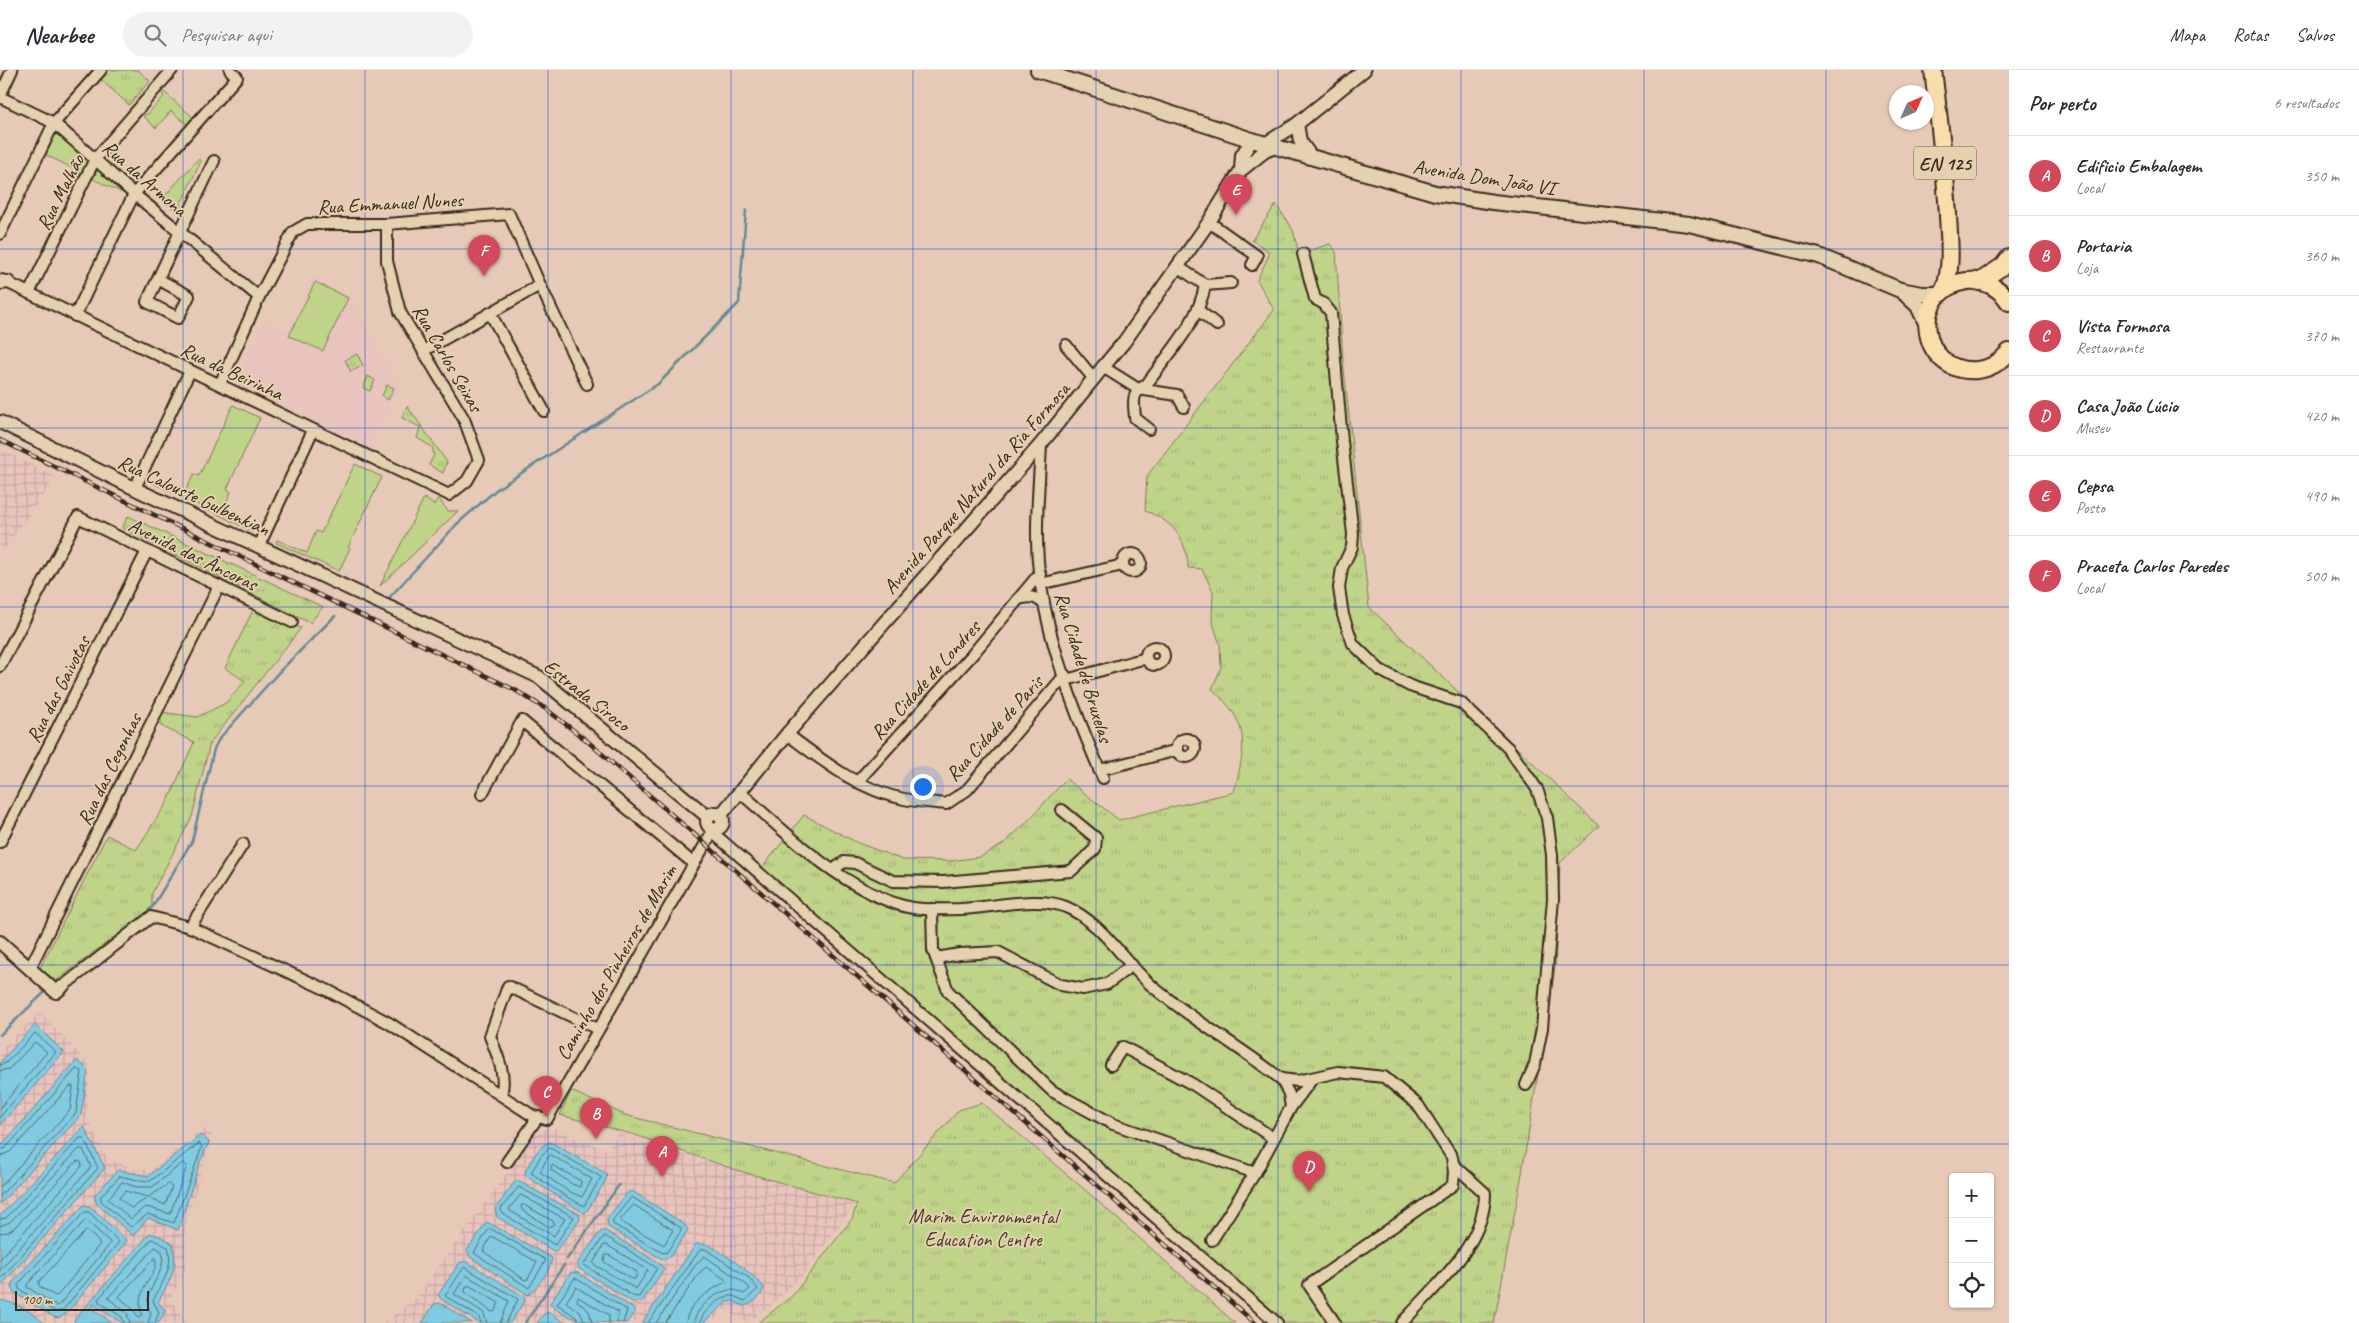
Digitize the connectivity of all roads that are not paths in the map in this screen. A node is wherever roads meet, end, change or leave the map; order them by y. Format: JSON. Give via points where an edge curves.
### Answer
{"nodes":[{"id":1,"x":12,"y":70,"type":"edge"},
{"id":2,"x":101,"y":70,"type":"edge"},
{"id":3,"x":172,"y":70,"type":"edge"},
{"id":4,"x":1038,"y":70,"type":"edge"},
{"id":5,"x":1364,"y":70,"type":"edge"},
{"id":6,"x":1933,"y":70,"type":"edge"},
{"id":7,"x":234,"y":73,"type":"edge"},
{"id":8,"x":0,"y":96,"type":"edge"},
{"id":9,"x":54,"y":123,"type":"junction"},
{"id":10,"x":1224,"y":130,"type":"junction"},
{"id":11,"x":1294,"y":130,"type":"junction"},
{"id":12,"x":1269,"y":145,"type":"junction"},
{"id":13,"x":1247,"y":158,"type":"junction"},
{"id":14,"x":1312,"y":158,"type":"junction"},
{"id":15,"x":95,"y":159,"type":"junction"},
{"id":16,"x":214,"y":162,"type":"dead end"},
{"id":17,"x":134,"y":194,"type":"junction"},
{"id":18,"x":1208,"y":222,"type":"junction"},
{"id":19,"x":386,"y":224,"type":"junction"},
{"id":20,"x":180,"y":232,"type":"junction"},
{"id":21,"x":0,"y":234,"type":"edge"},
{"id":22,"x":1303,"y":254,"type":"dead end"},
{"id":23,"x":1950,"y":258,"type":"junction"},
{"id":24,"x":2009,"y":258,"type":"edge"},
{"id":25,"x":1252,"y":265,"type":"dead end"},
{"id":26,"x":1177,"y":266,"type":"junction"},
{"id":27,"x":158,"y":279,"type":"dead end"},
{"id":28,"x":3,"y":281,"type":"edge"},
{"id":29,"x":1974,"y":281,"type":"junction"},
{"id":30,"x":1231,"y":283,"type":"dead end"},
{"id":31,"x":540,"y":285,"type":"junction"},
{"id":32,"x":1205,"y":285,"type":"junction"},
{"id":33,"x":1900,"y":290,"type":"junction"},
{"id":34,"x":1941,"y":292,"type":"junction"},
{"id":35,"x":29,"y":293,"type":"junction"},
{"id":36,"x":259,"y":297,"type":"junction"},
{"id":37,"x":2009,"y":302,"type":"edge"},
{"id":38,"x":1198,"y":310,"type":"junction"},
{"id":39,"x":490,"y":314,"type":"junction"},
{"id":40,"x":75,"y":316,"type":"junction"},
{"id":41,"x":1926,"y":323,"type":"junction"},
{"id":42,"x":1217,"y":325,"type":"dead end"},
{"id":43,"x":1066,"y":345,"type":"dead end"},
{"id":44,"x":423,"y":351,"type":"junction"},
{"id":45,"x":2009,"y":352,"type":"edge"},
{"id":46,"x":2002,"y":365,"type":"edge"},
{"id":47,"x":1103,"y":367,"type":"junction"},
{"id":48,"x":190,"y":371,"type":"junction"},
{"id":49,"x":1094,"y":379,"type":"junction"},
{"id":50,"x":220,"y":384,"type":"junction"},
{"id":51,"x":587,"y":384,"type":"dead end"},
{"id":52,"x":1138,"y":389,"type":"junction"},
{"id":53,"x":1184,"y":407,"type":"dead end"},
{"id":54,"x":544,"y":411,"type":"dead end"},
{"id":55,"x":0,"y":422,"type":"edge"},
{"id":56,"x":1149,"y":429,"type":"dead end"},
{"id":57,"x":314,"y":430,"type":"junction"},
{"id":58,"x":1041,"y":444,"type":"junction"},
{"id":59,"x":136,"y":488,"type":"junction"},
{"id":60,"x":449,"y":495,"type":"joint"},
{"id":61,"x":259,"y":546,"type":"junction"},
{"id":62,"x":147,"y":551,"type":"junction"},
{"id":63,"x":1123,"y":565,"type":"dead end"},
{"id":64,"x":1040,"y":573,"type":"junction"},
{"id":65,"x":1040,"y":584,"type":"junction"},
{"id":66,"x":218,"y":586,"type":"junction"},
{"id":67,"x":1018,"y":599,"type":"junction"},
{"id":68,"x":373,"y":600,"type":"joint"},
{"id":69,"x":1044,"y":604,"type":"junction"},
{"id":70,"x":292,"y":622,"type":"dead end"},
{"id":71,"x":1146,"y":658,"type":"dead end"},
{"id":72,"x":0,"y":666,"type":"edge"},
{"id":73,"x":1065,"y":678,"type":"junction"},
{"id":74,"x":787,"y":734,"type":"junction"},
{"id":75,"x":1178,"y":750,"type":"dead end"},
{"id":76,"x":857,"y":782,"type":"junction"},
{"id":77,"x":740,"y":792,"type":"junction"},
{"id":78,"x":482,"y":794,"type":"dead end"},
{"id":79,"x":1062,"y":810,"type":"dead end"},
{"id":80,"x":714,"y":824,"type":"junction"},
{"id":81,"x":0,"y":842,"type":"edge"},
{"id":82,"x":243,"y":844,"type":"dead end"},
{"id":83,"x":693,"y":863,"type":"junction"},
{"id":84,"x":833,"y":870,"type":"junction"},
{"id":85,"x":932,"y":909,"type":"junction"},
{"id":86,"x":190,"y":927,"type":"junction"},
{"id":87,"x":0,"y":942,"type":"edge"},
{"id":88,"x":936,"y":958,"type":"junction"},
{"id":89,"x":1132,"y":965,"type":"junction"},
{"id":90,"x":30,"y":968,"type":"junction"},
{"id":91,"x":58,"y":988,"type":"joint"},
{"id":92,"x":598,"y":1029,"type":"junction"},
{"id":93,"x":1111,"y":1065,"type":"dead end"},
{"id":94,"x":1281,"y":1079,"type":"junction"},
{"id":95,"x":1312,"y":1079,"type":"junction"},
{"id":96,"x":1526,"y":1085,"type":"dead end"},
{"id":97,"x":501,"y":1095,"type":"junction"},
{"id":98,"x":1291,"y":1107,"type":"junction"},
{"id":99,"x":538,"y":1117,"type":"junction"},
{"id":100,"x":1273,"y":1138,"type":"junction"},
{"id":101,"x":507,"y":1162,"type":"dead end"},
{"id":102,"x":1454,"y":1165,"type":"junction"},
{"id":103,"x":1255,"y":1173,"type":"junction"},
{"id":104,"x":1212,"y":1240,"type":"dead end"},
{"id":105,"x":1277,"y":1323,"type":"edge"},
{"id":106,"x":1336,"y":1323,"type":"edge"},
{"id":107,"x":1402,"y":1323,"type":"edge"}],
"edges":[{"from":1,"to":8,"type":"street"},
{"from":2,"to":9,"type":"street"},
{"from":3,"to":15,"type":"street","name":"Rua Malhão"},
{"from":4,"to":10,"type":"main road","name":"Avenida Dom João VI"},
{"from":5,"to":11,"type":"street"},
{"from":6,"to":23,"type":"main road","number":"EN 125","via":[[1944,160]]},
{"from":7,"to":17,"type":"street"},
{"from":8,"to":9,"type":"street","name":"Rua da Armona"},
{"from":9,"to":15,"type":"street","name":"Rua da Armona"},
{"from":9,"to":21,"type":"street"},
{"from":10,"to":12,"type":"main road","name":"Avenida Dom João VI"},
{"from":10,"to":13,"type":"street"},
{"from":11,"to":12,"type":"street"},
{"from":11,"to":12,"type":"street"},
{"from":11,"to":14,"type":"street"},
{"from":12,"to":13,"type":"street"},
{"from":12,"to":13,"type":"street"},
{"from":12,"to":14,"type":"main road","name":"Avenida Dom João VI"},
{"from":13,"to":18,"type":"street","name":"Avenida Parque Natural da Ria Formosa"},
{"from":14,"to":33,"type":"main road","name":"Avenida Dom João VI","via":[[1435,193],[1689,224],[1818,256]]},
{"from":15,"to":17,"type":"street","name":"Rua da Armona"},
{"from":15,"to":35,"type":"street","name":"Rua Malhão"},
{"from":16,"to":20,"type":"street"},
{"from":17,"to":20,"type":"street","name":"Rua da Armona"},
{"from":17,"to":40,"type":"street"},
{"from":18,"to":25,"type":"street","via":[[1257,256]]},
{"from":18,"to":26,"type":"street","name":"Avenida Parque Natural da Ria Formosa"},
{"from":19,"to":31,"type":"street","name":"Rua Emmanuel Nunes","via":[[509,214]]},
{"from":19,"to":36,"type":"street","name":"Rua Emmanuel Nunes","via":[[307,224],[293,232]]},
{"from":19,"to":44,"type":"street","name":"Rua Carlos Seixas","via":[[387,261],[400,312]]},
{"from":20,"to":27,"type":"street"},
{"from":20,"to":36,"type":"street","name":"Rua da Armona"},
{"from":22,"to":96,"type":"street","via":[[1315,299],[1331,313],[1334,333],[1353,534],[1339,588],[1353,644],[1380,670],[1410,686],[1461,703],[1509,749],[1537,790],[1547,818],[1553,899],[1542,1028],[1535,1064]]},
{"from":23,"to":29,"type":"main road"},
{"from":23,"to":34,"type":"main road","number":"EN 125","via":[[1947,280]]},
{"from":24,"to":29,"type":"main road","via":[[2003,266]]},
{"from":26,"to":32,"type":"street"},
{"from":26,"to":47,"type":"street","name":"Avenida Parque Natural da Ria Formosa"},
{"from":28,"to":35,"type":"street","name":"Rua da Beirinha"},
{"from":29,"to":34,"type":"main road","via":[[1955,284]]},
{"from":29,"to":37,"type":"main road","via":[[1993,286]]},
{"from":30,"to":32,"type":"street"},
{"from":31,"to":39,"type":"street"},
{"from":31,"to":51,"type":"street"},
{"from":32,"to":38,"type":"street"},
{"from":33,"to":34,"type":"main road","name":"Avenida Dom João VI","via":[[1922,294]]},
{"from":33,"to":41,"type":"main road","name":"Avenida Dom João VI","via":[[1918,306]]},
{"from":34,"to":41,"type":"main road","via":[[1933,302]]},
{"from":35,"to":40,"type":"street","name":"Rua da Beirinha"},
{"from":36,"to":50,"type":"street","name":"Rua Emmanuel Nunes"},
{"from":38,"to":42,"type":"street"},
{"from":38,"to":52,"type":"street","via":[[1147,384]]},
{"from":39,"to":44,"type":"street"},
{"from":39,"to":54,"type":"street"},
{"from":40,"to":48,"type":"street","name":"Rua da Beirinha"},
{"from":41,"to":46,"type":"main road","via":[[1933,350],[1948,364],[1968,371]]},
{"from":43,"to":49,"type":"street"},
{"from":44,"to":60,"type":"street","name":"Rua Carlos Seixas","via":[[464,419],[479,460],[467,481]]},
{"from":45,"to":46,"type":"main road"},
{"from":47,"to":49,"type":"street","name":"Avenida Parque Natural da Ria Formosa"},
{"from":47,"to":52,"type":"street"},
{"from":48,"to":50,"type":"street","name":"Rua da Beirinha"},
{"from":48,"to":59,"type":"street"},
{"from":49,"to":58,"type":"street","name":"Avenida Parque Natural da Ria Formosa"},
{"from":50,"to":57,"type":"street","name":"Rua da Beirinha"},
{"from":52,"to":53,"type":"street","via":[[1177,395]]},
{"from":52,"to":56,"type":"street","via":[[1134,395],[1135,418]]},
{"from":55,"to":59,"type":"street","name":"Rua Calouste Gulbenkian"},
{"from":57,"to":60,"type":"street","name":"Rua da Beirinha"},
{"from":57,"to":61,"type":"street"},
{"from":58,"to":64,"type":"street","name":"Rua Cidade de Bruxelas","via":[[1036,528]]},
{"from":58,"to":74,"type":"street","name":"Avenida Parque Natural da Ria Formosa"},
{"from":59,"to":61,"type":"street","name":"Rua Calouste Gulbenkian"},
{"from":61,"to":68,"type":"street","name":"Rua Calouste Gulbenkian"},
{"from":62,"to":66,"type":"street","name":"Avenida das Âncoras"},
{"from":62,"to":72,"type":"street","name":"Avenida das Âncoras","via":[[78,517]]},
{"from":62,"to":81,"type":"street","name":"Rua das Gaivotas"},
{"from":63,"to":65,"type":"street"},
{"from":64,"to":65,"type":"street","name":"Rua Cidade de Bruxelas"},
{"from":64,"to":67,"type":"street","name":"Rua Cidade de Londres"},
{"from":65,"to":69,"type":"street","name":"Rua Cidade de Bruxelas"},
{"from":66,"to":70,"type":"street","name":"Avenida das Âncoras"},
{"from":66,"to":90,"type":"street","name":"Rua das Cegonhas"},
{"from":67,"to":69,"type":"street","via":[[1036,597]]},
{"from":67,"to":76,"type":"street","name":"Rua Cidade de Londres","via":[[972,656]]},
{"from":68,"to":80,"type":"street","name":"Estrada Siroco","via":[[539,677]]},
{"from":69,"to":73,"type":"street","name":"Rua Cidade de Bruxelas"},
{"from":71,"to":73,"type":"street","name":"Rua Cidade de Paris"},
{"from":73,"to":75,"type":"street","name":"Rua Cidade de Bruxelas","via":[[1101,774]]},
{"from":73,"to":76,"type":"street","name":"Rua Cidade de Paris","via":[[967,790],[946,804],[904,799]]},
{"from":74,"to":76,"type":"street","name":"Rua Cidade de Paris"},
{"from":74,"to":77,"type":"street","name":"Avenida Parque Natural da Ria Formosa"},
{"from":77,"to":80,"type":"street","name":"Avenida Parque Natural da Ria Formosa"},
{"from":77,"to":84,"type":"street"},
{"from":78,"to":83,"type":"street","via":[[522,722]]},
{"from":79,"to":84,"type":"street","via":[[1096,838],[1095,849],[1071,871],[935,882],[892,881],[855,863],[844,862]]},
{"from":80,"to":83,"type":"street","name":"Caminho dos Pinheiros de Marim"},
{"from":80,"to":105,"type":"street"},
{"from":82,"to":86,"type":"street"},
{"from":83,"to":92,"type":"street","name":"Caminho dos Pinheiros de Marim"},
{"from":84,"to":85,"type":"street","via":[[865,890],[901,905]]},
{"from":85,"to":88,"type":"street"},
{"from":85,"to":89,"type":"street","via":[[1045,902],[1065,906],[1085,917]]},
{"from":86,"to":91,"type":"street","via":[[151,917]]},
{"from":86,"to":97,"type":"street","via":[[327,990],[389,1023]]},
{"from":87,"to":90,"type":"street"},
{"from":88,"to":89,"type":"street","via":[[998,952],[1061,985],[1083,989],[1107,984]]},
{"from":88,"to":103,"type":"street","via":[[948,991],[1052,1091],[1113,1124]]},
{"from":89,"to":94,"type":"street","via":[[1151,985]]},
{"from":90,"to":91,"type":"street"},
{"from":92,"to":97,"type":"street","via":[[508,986],[490,1036],[504,1084]]},
{"from":92,"to":99,"type":"street","name":"Caminho dos Pinheiros de Marim","via":[[548,1118]]},
{"from":93,"to":100,"type":"street","via":[[1123,1047],[1194,1085]]},
{"from":94,"to":95,"type":"street"},
{"from":94,"to":98,"type":"street"},
{"from":95,"to":98,"type":"street"},
{"from":95,"to":102,"type":"street","via":[[1338,1072],[1384,1077],[1418,1104]]},
{"from":97,"to":99,"type":"street"},
{"from":98,"to":100,"type":"street"},
{"from":99,"to":101,"type":"street"},
{"from":100,"to":103,"type":"street"},
{"from":102,"to":106,"type":"street","via":[[1452,1185],[1309,1285]]},
{"from":102,"to":107,"type":"street","via":[[1485,1193],[1485,1210],[1470,1246]]},
{"from":103,"to":104,"type":"street"}]}
